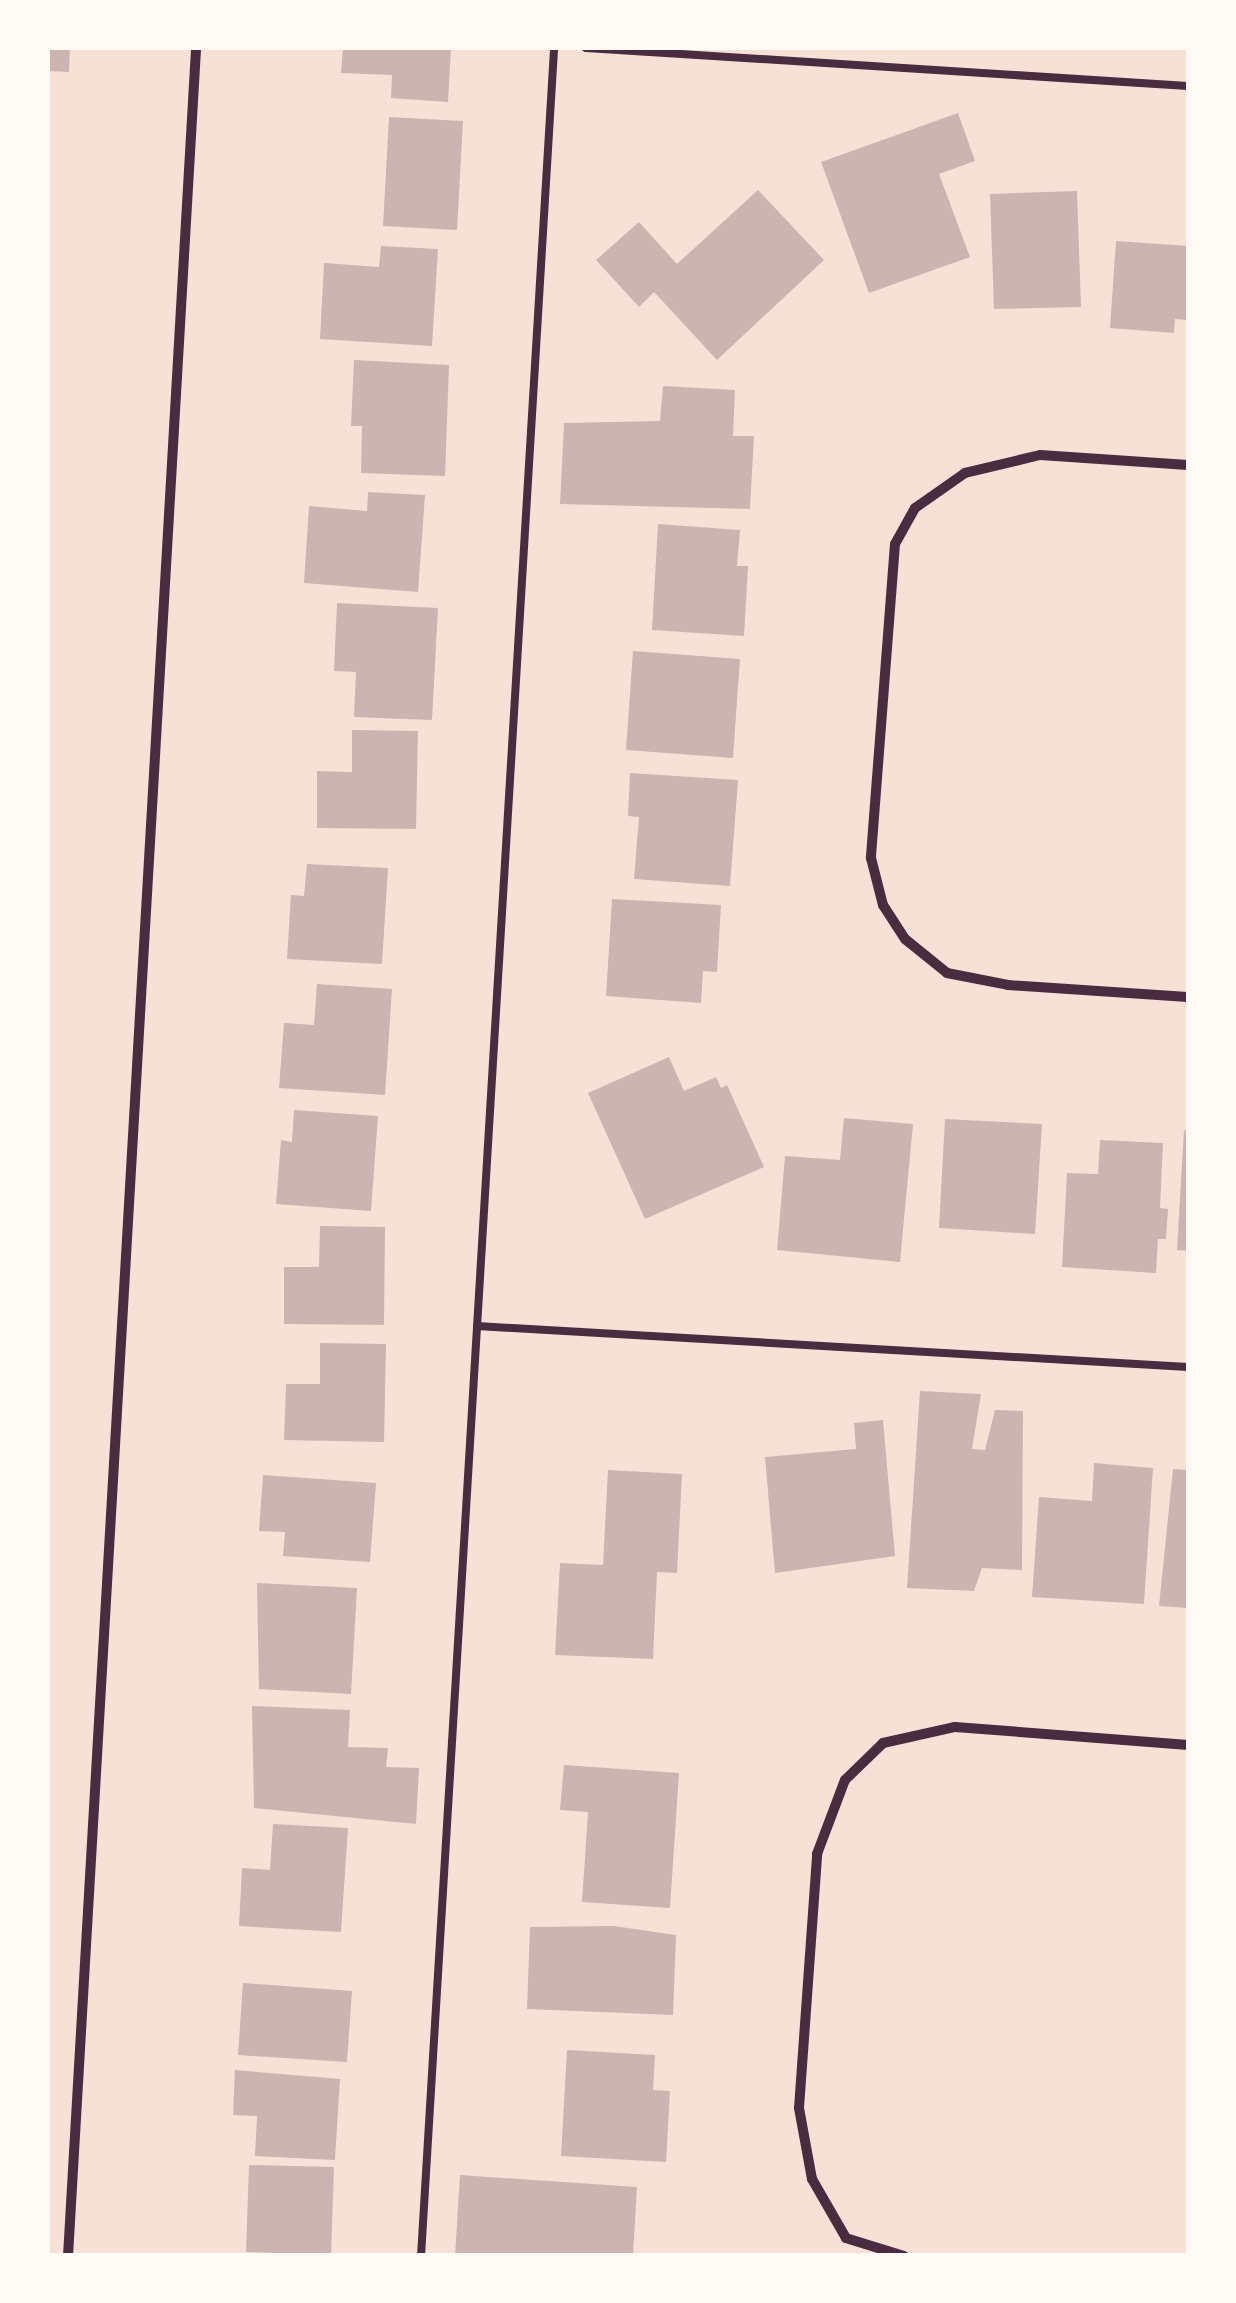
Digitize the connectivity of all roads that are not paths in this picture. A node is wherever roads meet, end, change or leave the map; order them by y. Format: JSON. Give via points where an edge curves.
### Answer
{"nodes":[{"id":1,"x":196,"y":48,"type":"edge"},
{"id":2,"x":554,"y":48,"type":"edge"},
{"id":3,"x":586,"y":48,"type":"edge"},
{"id":4,"x":1188,"y":86,"type":"edge"},
{"id":5,"x":1188,"y":465,"type":"edge"},
{"id":6,"x":1188,"y":997,"type":"edge"},
{"id":7,"x":477,"y":1326,"type":"junction"},
{"id":8,"x":1188,"y":1367,"type":"edge"},
{"id":9,"x":1188,"y":1745,"type":"edge"},
{"id":10,"x":68,"y":2256,"type":"edge"},
{"id":11,"x":421,"y":2256,"type":"edge"},
{"id":12,"x":904,"y":2256,"type":"edge"}],
"edges":[{"from":1,"to":10,"type":"street"},
{"from":2,"to":7,"type":"lane"},
{"from":3,"to":4,"type":"lane"},
{"from":5,"to":6,"type":"street","via":[[1040,454],[966,473],[915,508],[895,544],[871,858],[883,904],[905,939],[947,973],[1008,985]]},
{"from":7,"to":8,"type":"lane"},
{"from":7,"to":11,"type":"lane"},
{"from":9,"to":12,"type":"street","via":[[955,1726],[883,1743],[844,1780],[817,1854],[799,2108],[812,2179],[846,2238]]}]}
